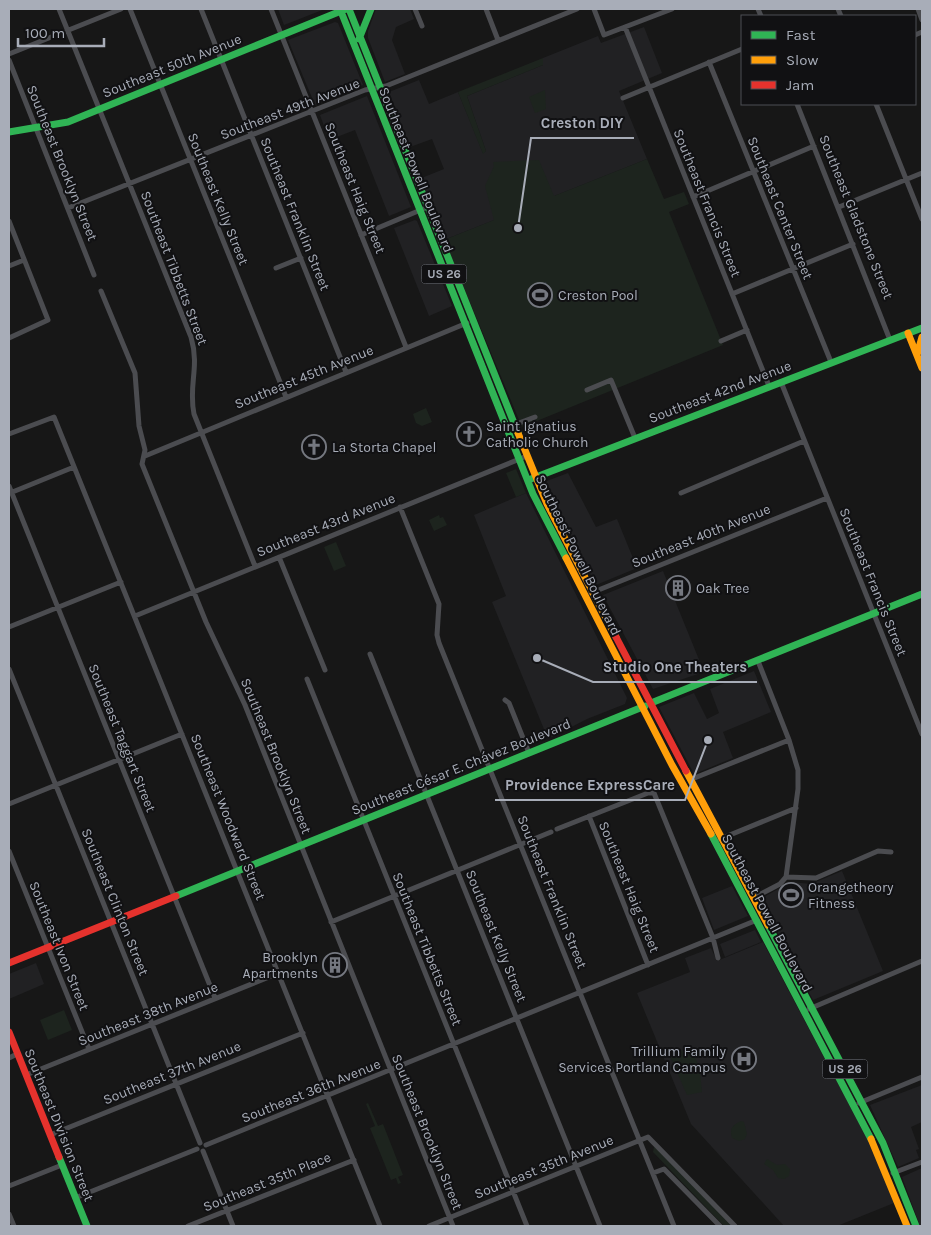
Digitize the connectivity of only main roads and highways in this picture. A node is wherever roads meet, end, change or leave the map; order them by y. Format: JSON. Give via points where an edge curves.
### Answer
{"nodes":[{"id":1,"x":344,"y":9,"type":"edge"},
{"id":2,"x":371,"y":9,"type":"edge"},
{"id":3,"x":359,"y":39,"type":"junction"},
{"id":4,"x":9,"y":132,"type":"edge"},
{"id":5,"x":922,"y":328,"type":"edge"},
{"id":6,"x":908,"y":333,"type":"junction"},
{"id":7,"x":922,"y":337,"type":"edge"},
{"id":8,"x":917,"y":355,"type":"junction"},
{"id":9,"x":922,"y":368,"type":"edge"},
{"id":10,"x":535,"y":477,"type":"junction"},
{"id":11,"x":527,"y":480,"type":"junction"},
{"id":12,"x":922,"y":594,"type":"edge"},
{"id":13,"x":651,"y":703,"type":"junction"},
{"id":14,"x":642,"y":707,"type":"junction"},
{"id":15,"x":743,"y":894,"type":"junction"},
{"id":16,"x":755,"y":897,"type":"junction"},
{"id":17,"x":757,"y":920,"type":"junction"},
{"id":18,"x":771,"y":929,"type":"junction"},
{"id":19,"x":9,"y":963,"type":"edge"},
{"id":20,"x":9,"y":1032,"type":"edge"},
{"id":21,"x":87,"y":1226,"type":"edge"},
{"id":22,"x":907,"y":1226,"type":"edge"},
{"id":23,"x":916,"y":1226,"type":"edge"}],
"edges":[{"from":1,"to":3,"type":"main road","name":"Southeast Powell Boulevard","number":"US 26"},
{"from":1,"to":4,"type":"main road","name":"Southeast 50th Avenue","via":[[59,125]]},
{"from":1,"to":11,"type":"main road","name":"Southeast Powell Boulevard","number":"US 26","via":[[370,89]]},
{"from":2,"to":3,"type":"main road"},
{"from":3,"to":10,"type":"main road","name":"Southeast Powell Boulevard","number":"US 26"},
{"from":5,"to":6,"type":"main road","name":"Southeast 42nd Avenue"},
{"from":6,"to":8,"type":"main road"},
{"from":6,"to":10,"type":"main road","name":"Southeast 42nd Avenue"},
{"from":7,"to":8,"type":"main road"},
{"from":8,"to":9,"type":"main road"},
{"from":10,"to":11,"type":"main road","name":"Southeast 42nd Avenue"},
{"from":10,"to":13,"type":"main road","name":"Southeast Powell Boulevard","number":"US 26"},
{"from":11,"to":14,"type":"main road","name":"Southeast Powell Boulevard","number":"US 26"},
{"from":12,"to":13,"type":"main road","name":"Southeast César E. Chávez Boulevard"},
{"from":13,"to":14,"type":"main road","name":"Southeast César E. Chávez Boulevard"},
{"from":13,"to":16,"type":"main road","name":"Southeast Powell Boulevard","number":"US 26"},
{"from":14,"to":15,"type":"main road","name":"Southeast Powell Boulevard","number":"US 26"},
{"from":14,"to":19,"type":"main road","name":"Southeast César E. Chávez Boulevard"},
{"from":15,"to":16,"type":"main road"},
{"from":15,"to":17,"type":"main road","name":"Southeast Powell Boulevard","number":"US 26"},
{"from":16,"to":18,"type":"main road","name":"Southeast Powell Boulevard","number":"US 26"},
{"from":17,"to":18,"type":"main road"},
{"from":17,"to":22,"type":"main road","name":"Southeast Powell Boulevard","number":"US 26","via":[[888,1175]]},
{"from":18,"to":23,"type":"main road","name":"Southeast Powell Boulevard","number":"US 26","via":[[862,1102],[896,1172]]},
{"from":20,"to":21,"type":"main road","name":"Southeast Division Street"}]}
